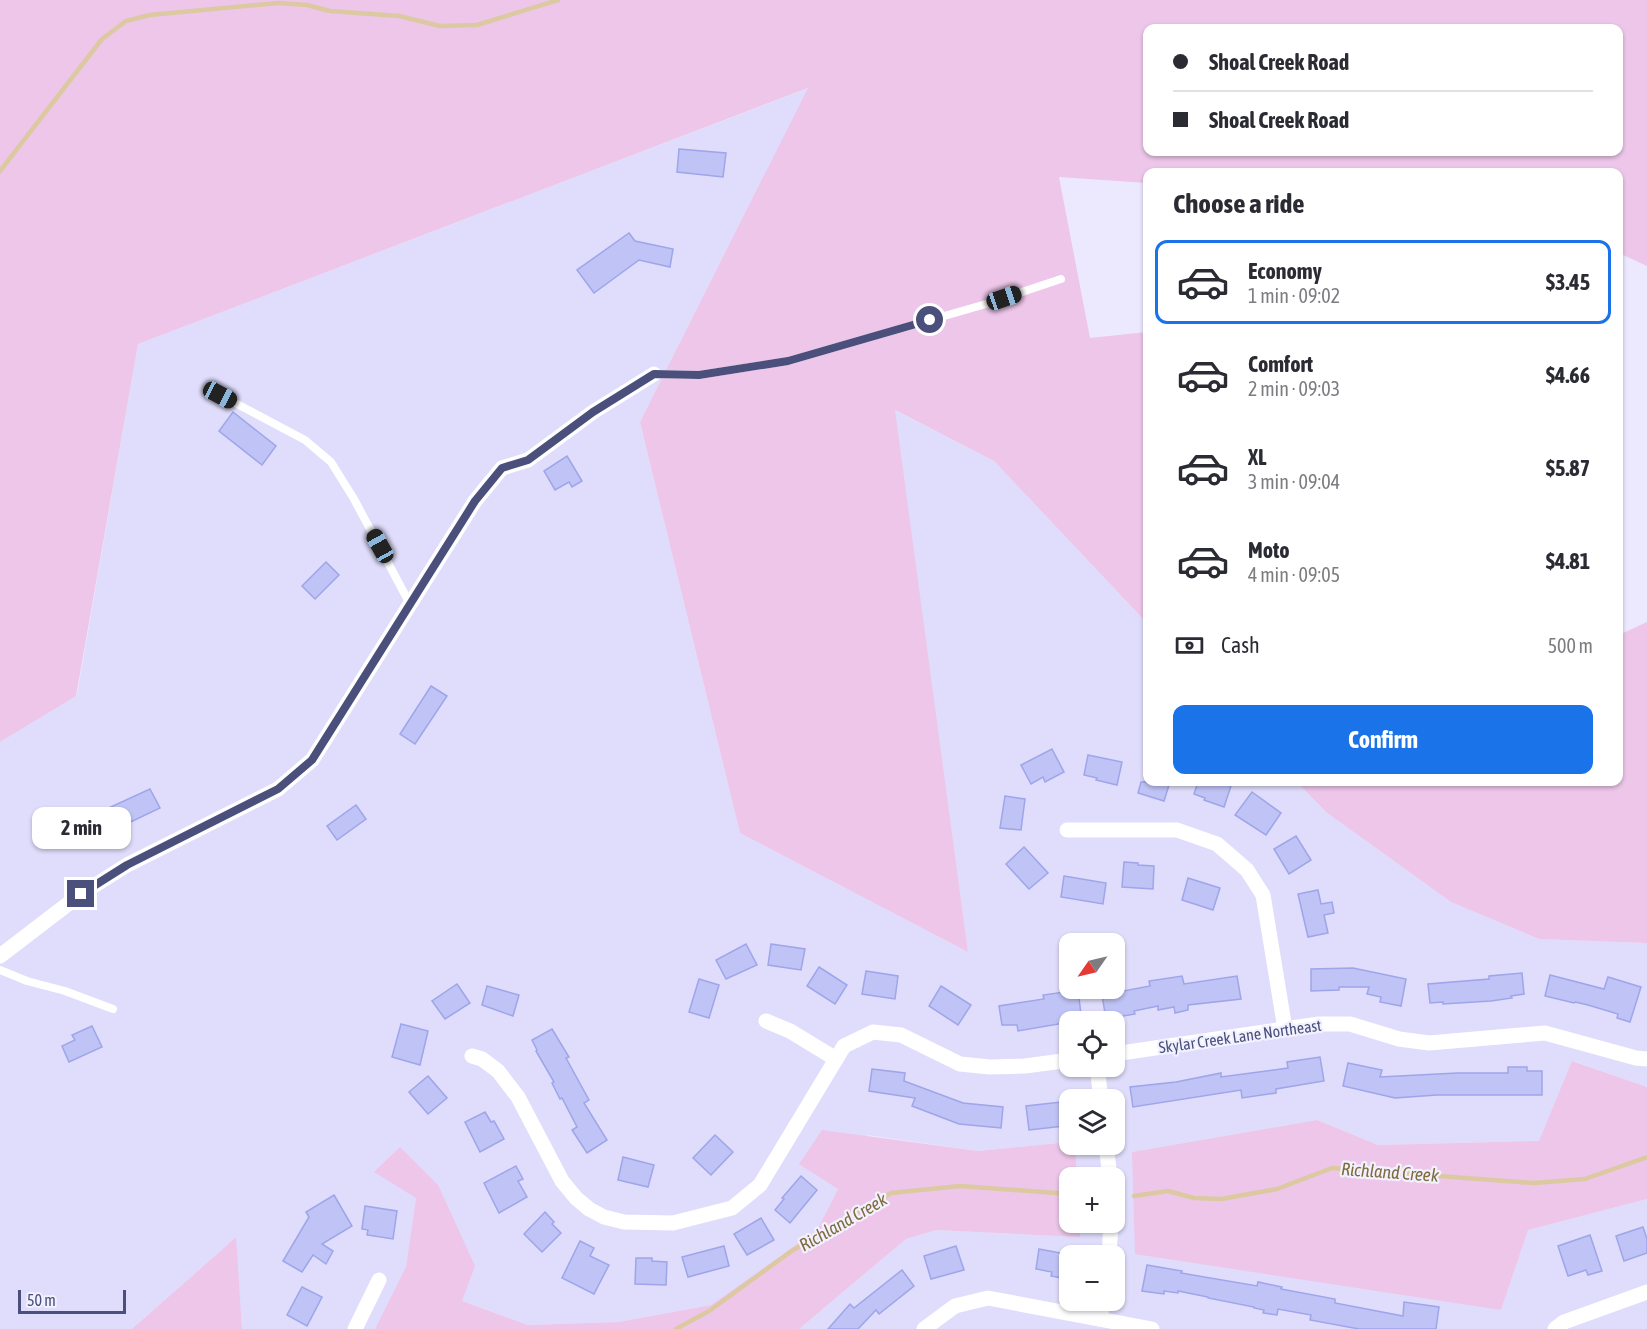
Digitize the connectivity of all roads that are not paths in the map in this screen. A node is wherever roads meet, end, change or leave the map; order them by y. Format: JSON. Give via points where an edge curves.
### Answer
{"nodes":[{"id":1,"x":1061,"y":279,"type":"dead end"},
{"id":2,"x":654,"y":374,"type":"joint"},
{"id":3,"x":220,"y":395,"type":"dead end"},
{"id":4,"x":410,"y":604,"type":"junction"},
{"id":5,"x":1067,"y":831,"type":"dead end"},
{"id":6,"x":0,"y":956,"type":"edge"},
{"id":7,"x":0,"y":970,"type":"edge"},
{"id":8,"x":113,"y":1010,"type":"dead end"},
{"id":9,"x":766,"y":1021,"type":"dead end"},
{"id":10,"x":1285,"y":1029,"type":"junction"},
{"id":11,"x":1125,"y":1052,"type":"edge"},
{"id":12,"x":472,"y":1056,"type":"dead end"},
{"id":13,"x":836,"y":1059,"type":"junction"},
{"id":14,"x":1647,"y":1059,"type":"edge"},
{"id":15,"x":1059,"y":1061,"type":"edge"},
{"id":16,"x":379,"y":1280,"type":"dead end"},
{"id":17,"x":1647,"y":1292,"type":"edge"},
{"id":18,"x":1101,"y":1311,"type":"edge"},
{"id":19,"x":1100,"y":1319,"type":"junction"},
{"id":20,"x":355,"y":1329,"type":"edge"},
{"id":21,"x":924,"y":1329,"type":"edge"},
{"id":22,"x":1152,"y":1329,"type":"edge"},
{"id":23,"x":1555,"y":1329,"type":"edge"}],
"edges":[{"from":1,"to":2,"type":"lane","via":[[788,361],[699,375]]},
{"from":2,"to":4,"type":"street","via":[[593,412],[528,460],[502,468],[475,501]]},
{"from":3,"to":4,"type":"lane","via":[[305,440],[331,462]]},
{"from":4,"to":6,"type":"street","via":[[312,760],[287,782],[127,865],[81,894]]},
{"from":5,"to":10,"type":"street","via":[[1177,830],[1217,844],[1247,870],[1263,895]]},
{"from":7,"to":8,"type":"lane"},
{"from":9,"to":13,"type":"street"},
{"from":10,"to":11,"type":"street","name":"Skylar Creek Lane Northeast"},
{"from":10,"to":14,"type":"street","name":"Skylar Creek Lane Northeast","via":[[1350,1024],[1399,1039],[1429,1043],[1545,1033]]},
{"from":12,"to":13,"type":"street","via":[[498,1071],[518,1097],[562,1181],[589,1209],[624,1222],[673,1223],[732,1208],[760,1185]]},
{"from":13,"to":15,"type":"street","via":[[844,1046],[873,1032],[901,1035],[960,1065],[1025,1066]]},
{"from":16,"to":20,"type":"street"},
{"from":17,"to":23,"type":"street","via":[[1564,1322]]},
{"from":18,"to":19,"type":"street"},
{"from":19,"to":21,"type":"street","via":[[988,1298],[956,1306]]},
{"from":19,"to":22,"type":"street"}]}
